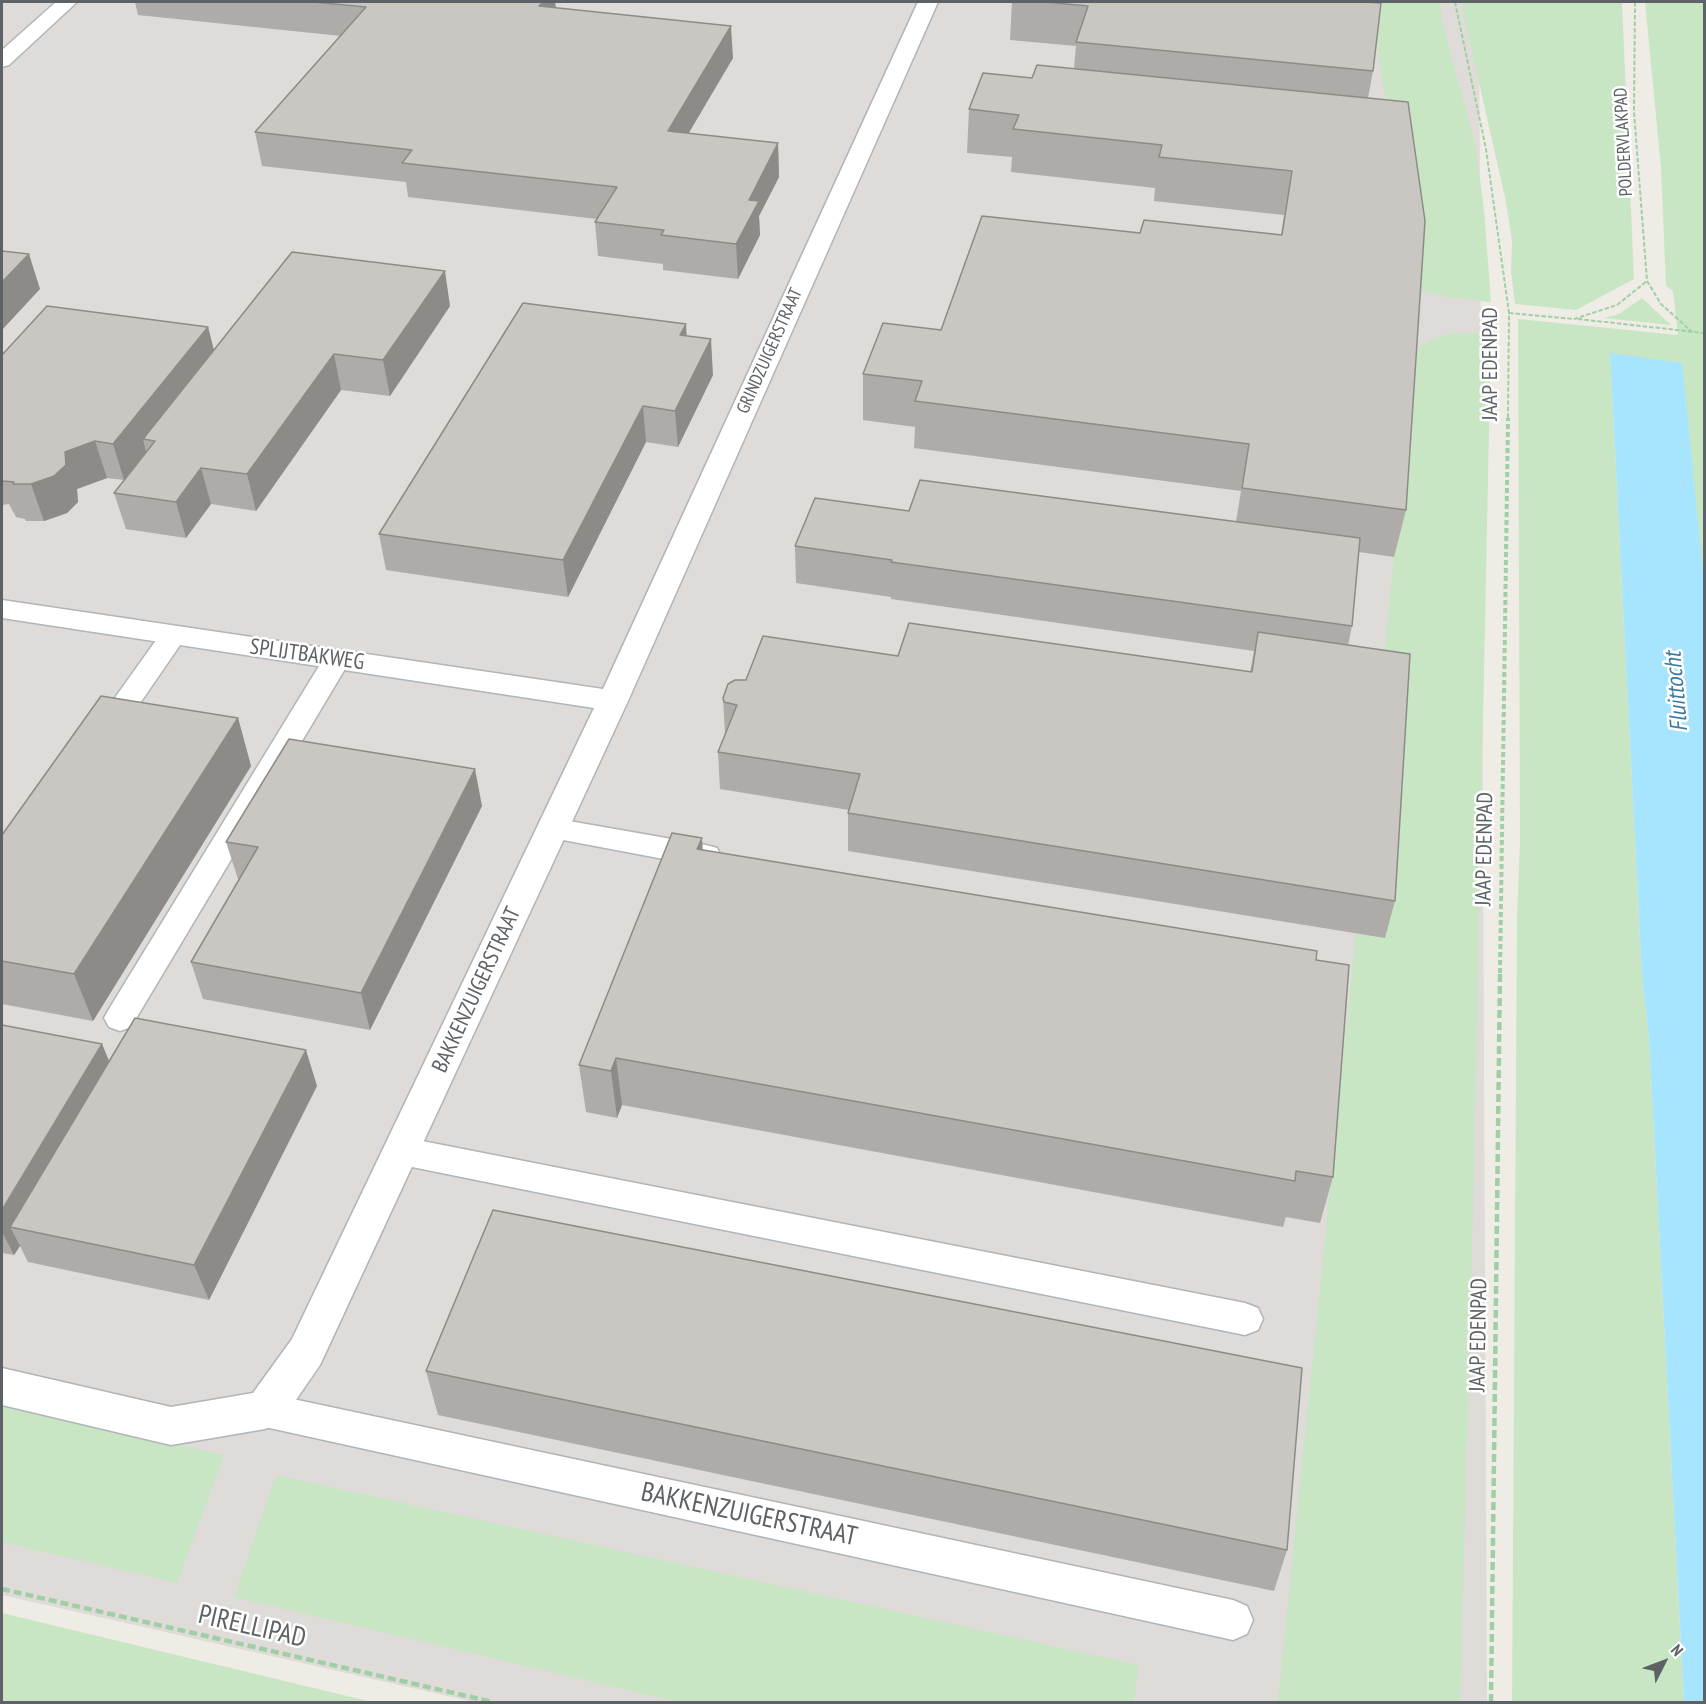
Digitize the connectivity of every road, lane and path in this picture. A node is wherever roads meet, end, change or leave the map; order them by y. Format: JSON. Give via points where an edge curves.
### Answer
{"nodes":[{"id":1,"x":67,"y":2,"type":"edge"},
{"id":2,"x":928,"y":2,"type":"edge"},
{"id":3,"x":1455,"y":2,"type":"edge"},
{"id":4,"x":1635,"y":2,"type":"edge"},
{"id":5,"x":2,"y":61,"type":"edge"},
{"id":6,"x":1647,"y":281,"type":"junction"},
{"id":7,"x":1509,"y":313,"type":"junction"},
{"id":8,"x":1574,"y":319,"type":"junction"},
{"id":9,"x":1690,"y":331,"type":"junction"},
{"id":10,"x":1704,"y":333,"type":"edge"},
{"id":11,"x":2,"y":609,"type":"edge"},
{"id":12,"x":174,"y":635,"type":"junction"},
{"id":13,"x":337,"y":659,"type":"junction"},
{"id":14,"x":613,"y":701,"type":"junction"},
{"id":15,"x":88,"y":758,"type":"edge"},
{"id":16,"x":552,"y":829,"type":"junction"},
{"id":17,"x":729,"y":859,"type":"edge"},
{"id":18,"x":120,"y":1018,"type":"dead end"},
{"id":19,"x":402,"y":1150,"type":"junction"},
{"id":20,"x":1245,"y":1319,"type":"dead end"},
{"id":21,"x":2,"y":1387,"type":"edge"},
{"id":22,"x":265,"y":1410,"type":"junction"},
{"id":23,"x":2,"y":1589,"type":"edge"},
{"id":24,"x":1233,"y":1620,"type":"dead end"},
{"id":25,"x":493,"y":1702,"type":"edge"},
{"id":26,"x":1491,"y":1702,"type":"edge"}],
"edges":[{"from":1,"to":5,"type":"street"},
{"from":2,"to":14,"type":"street","name":"GRINDZUIGERSTRAAT"},
{"from":3,"to":7,"type":"path","name":"JAAP EDENPAD","via":[[1486,149]]},
{"from":4,"to":6,"type":"path","name":"POLDERVLAKPAD","via":[[1634,112]]},
{"from":6,"to":8,"type":"path","via":[[1617,305]]},
{"from":6,"to":9,"type":"path","name":"POLDERVLAKPAD","via":[[1661,304]]},
{"from":7,"to":8,"type":"path"},
{"from":7,"to":26,"type":"path","name":"JAAP EDENPAD"},
{"from":8,"to":9,"type":"path"},
{"from":9,"to":10,"type":"path"},
{"from":11,"to":12,"type":"street","name":"SPLIJTBAKWEG"},
{"from":12,"to":13,"type":"street","name":"SPLIJTBAKWEG"},
{"from":12,"to":15,"type":"lane"},
{"from":13,"to":14,"type":"street","name":"SPLIJTBAKWEG"},
{"from":13,"to":18,"type":"lane"},
{"from":14,"to":16,"type":"street","name":"BAKKENZUIGERSTRAAT"},
{"from":16,"to":17,"type":"lane"},
{"from":16,"to":19,"type":"street","name":"BAKKENZUIGERSTRAAT"},
{"from":19,"to":20,"type":"lane"},
{"from":19,"to":22,"type":"street","name":"BAKKENZUIGERSTRAAT","via":[[306,1352]]},
{"from":21,"to":22,"type":"street","name":"BAKKENZUIGERSTRAAT","via":[[171,1426]]},
{"from":22,"to":24,"type":"lane","name":"BAKKENZUIGERSTRAAT"},
{"from":23,"to":25,"type":"path","name":"PIRELLIPAD"}]}
